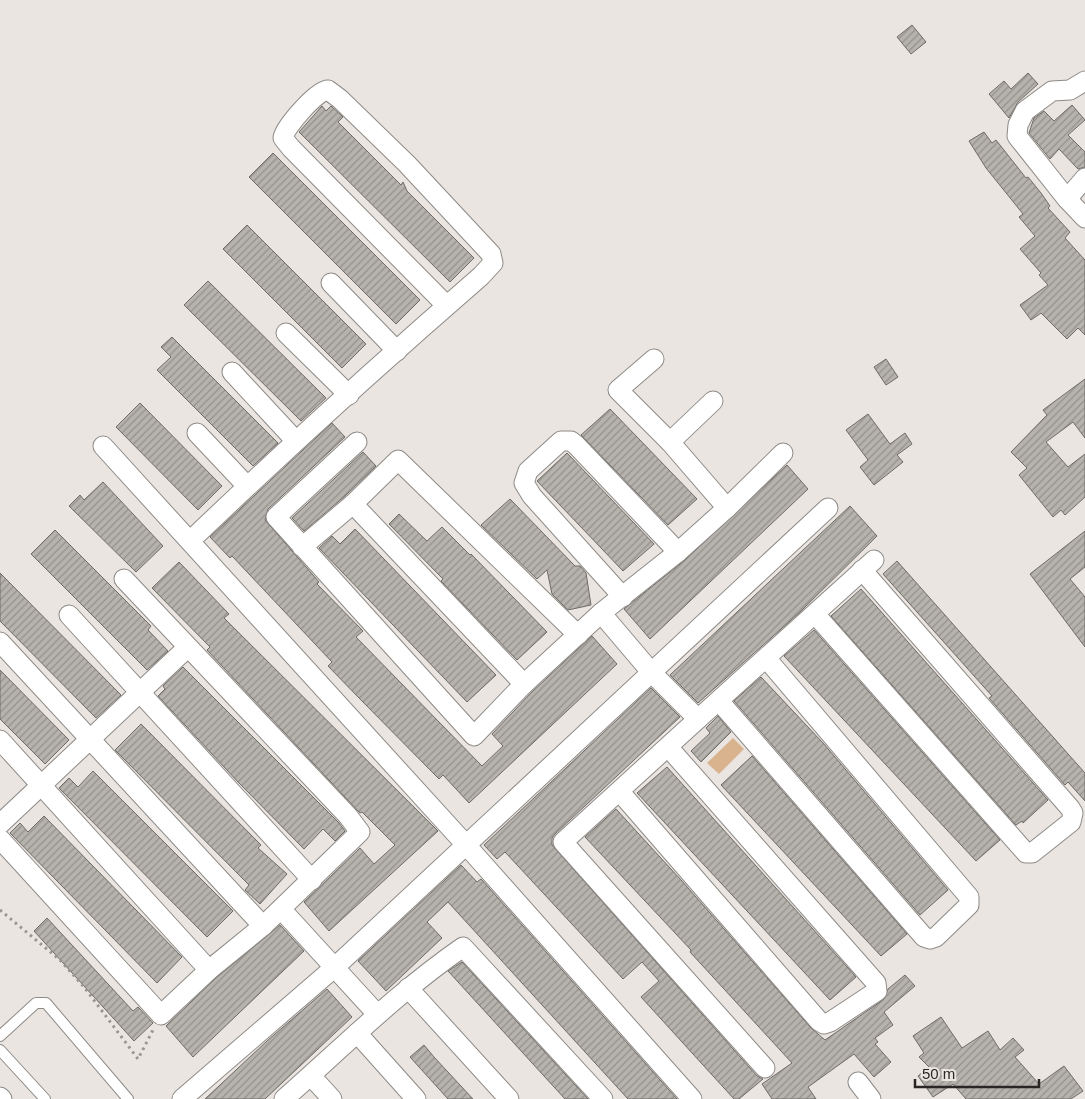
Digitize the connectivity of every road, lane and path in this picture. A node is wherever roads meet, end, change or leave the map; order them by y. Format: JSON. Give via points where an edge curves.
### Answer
{"nodes":[{"id":1,"x":1084,"y":84,"type":"edge"},
{"id":2,"x":1085,"y":178,"type":"edge"},
{"id":3,"x":1067,"y":199,"type":"junction"},
{"id":4,"x":1085,"y":218,"type":"edge"},
{"id":5,"x":331,"y":284,"type":"dead end"},
{"id":6,"x":447,"y":306,"type":"junction"},
{"id":7,"x":286,"y":333,"type":"dead end"},
{"id":8,"x":397,"y":351,"type":"junction"},
{"id":9,"x":654,"y":359,"type":"dead end"},
{"id":10,"x":232,"y":372,"type":"dead end"},
{"id":11,"x":349,"y":395,"type":"junction"},
{"id":12,"x":713,"y":400,"type":"dead end"},
{"id":13,"x":197,"y":434,"type":"dead end"},
{"id":14,"x":295,"y":440,"type":"junction"},
{"id":15,"x":357,"y":442,"type":"dead end"},
{"id":16,"x":670,"y":442,"type":"junction"},
{"id":17,"x":103,"y":446,"type":"dead end"},
{"id":18,"x":783,"y":452,"type":"dead end"},
{"id":19,"x":248,"y":486,"type":"junction"},
{"id":20,"x":353,"y":504,"type":"junction"},
{"id":21,"x":727,"y":508,"type":"junction"},
{"id":22,"x":828,"y":508,"type":"dead end"},
{"id":23,"x":190,"y":541,"type":"junction"},
{"id":24,"x":302,"y":547,"type":"junction"},
{"id":25,"x":678,"y":552,"type":"junction"},
{"id":26,"x":124,"y":579,"type":"dead end"},
{"id":27,"x":623,"y":597,"type":"junction"},
{"id":28,"x":601,"y":613,"type":"junction"},
{"id":29,"x":815,"y":614,"type":"junction"},
{"id":30,"x":69,"y":615,"type":"dead end"},
{"id":31,"x":578,"y":635,"type":"junction"},
{"id":32,"x":0,"y":642,"type":"edge"},
{"id":33,"x":187,"y":648,"type":"junction"},
{"id":34,"x":766,"y":658,"type":"junction"},
{"id":35,"x":652,"y":673,"type":"junction"},
{"id":36,"x":524,"y":684,"type":"junction"},
{"id":37,"x":139,"y":692,"type":"junction"},
{"id":38,"x":719,"y":701,"type":"junction"},
{"id":39,"x":698,"y":720,"type":"junction"},
{"id":40,"x":0,"y":740,"type":"edge"},
{"id":41,"x":89,"y":740,"type":"junction"},
{"id":42,"x":669,"y":748,"type":"junction"},
{"id":43,"x":42,"y":785,"type":"junction"},
{"id":44,"x":620,"y":792,"type":"junction"},
{"id":45,"x":0,"y":824,"type":"edge"},
{"id":46,"x":0,"y":839,"type":"edge"},
{"id":47,"x":466,"y":846,"type":"junction"},
{"id":48,"x":312,"y":880,"type":"junction"},
{"id":49,"x":281,"y":909,"type":"junction"},
{"id":50,"x":0,"y":910,"type":"edge"},
{"id":51,"x":263,"y":926,"type":"junction"},
{"id":52,"x":335,"y":967,"type":"junction"},
{"id":53,"x":209,"y":970,"type":"junction"},
{"id":54,"x":408,"y":988,"type":"junction"},
{"id":55,"x":376,"y":1014,"type":"junction"},
{"id":56,"x":161,"y":1015,"type":"junction"},
{"id":57,"x":357,"y":1033,"type":"junction"},
{"id":58,"x":0,"y":1036,"type":"edge"},
{"id":59,"x":0,"y":1050,"type":"edge"},
{"id":60,"x":765,"y":1068,"type":"dead end"},
{"id":61,"x":311,"y":1076,"type":"junction"},
{"id":62,"x":858,"y":1082,"type":"dead end"},
{"id":63,"x":45,"y":1099,"type":"edge"},
{"id":64,"x":128,"y":1099,"type":"edge"},
{"id":65,"x":182,"y":1099,"type":"edge"},
{"id":66,"x":284,"y":1099,"type":"edge"},
{"id":67,"x":332,"y":1099,"type":"edge"},
{"id":68,"x":416,"y":1099,"type":"edge"},
{"id":69,"x":509,"y":1099,"type":"edge"},
{"id":70,"x":603,"y":1099,"type":"edge"},
{"id":71,"x":692,"y":1099,"type":"edge"},
{"id":72,"x":871,"y":1099,"type":"edge"}],
"edges":[{"from":1,"to":3,"type":"street","via":[[1070,90],[1052,91],[1025,112],[1018,125],[1017,136]]},
{"from":2,"to":3,"type":"street"},
{"from":3,"to":4,"type":"street"},
{"from":5,"to":8,"type":"street"},
{"from":6,"to":6,"type":"street","via":[[283,138],[286,130],[319,92],[328,90],[340,99],[407,164],[492,256],[492,264]]},
{"from":6,"to":8,"type":"street"},
{"from":7,"to":11,"type":"street"},
{"from":8,"to":11,"type":"street"},
{"from":9,"to":16,"type":"street","via":[[618,390]]},
{"from":10,"to":14,"type":"street"},
{"from":11,"to":14,"type":"street"},
{"from":12,"to":16,"type":"street"},
{"from":13,"to":19,"type":"street"},
{"from":14,"to":19,"type":"street"},
{"from":15,"to":24,"type":"street","via":[[276,517]]},
{"from":16,"to":21,"type":"street"},
{"from":17,"to":23,"type":"street"},
{"from":18,"to":21,"type":"street"},
{"from":19,"to":23,"type":"street"},
{"from":20,"to":24,"type":"street"},
{"from":20,"to":31,"type":"street","via":[[398,460]]},
{"from":20,"to":36,"type":"street"},
{"from":21,"to":25,"type":"street"},
{"from":22,"to":35,"type":"street"},
{"from":23,"to":47,"type":"street"},
{"from":24,"to":36,"type":"street","via":[[474,736]]},
{"from":25,"to":27,"type":"street"},
{"from":25,"to":27,"type":"street","via":[[576,445],[561,441],[528,470],[524,483]]},
{"from":26,"to":33,"type":"street"},
{"from":27,"to":28,"type":"street"},
{"from":28,"to":31,"type":"street"},
{"from":28,"to":35,"type":"street"},
{"from":29,"to":29,"type":"street","via":[[1026,853],[1032,853],[1071,822],[1073,813],[1070,808],[868,565]]},
{"from":29,"to":34,"type":"street"},
{"from":30,"to":37,"type":"street"},
{"from":31,"to":36,"type":"street"},
{"from":32,"to":41,"type":"street"},
{"from":33,"to":37,"type":"street"},
{"from":33,"to":48,"type":"street","via":[[360,832]]},
{"from":34,"to":38,"type":"street"},
{"from":34,"to":38,"type":"street","via":[[969,897],[969,905],[936,937],[924,937]]},
{"from":35,"to":39,"type":"street"},
{"from":35,"to":47,"type":"street"},
{"from":37,"to":41,"type":"street"},
{"from":37,"to":48,"type":"street"},
{"from":38,"to":39,"type":"street"},
{"from":39,"to":42,"type":"street"},
{"from":40,"to":43,"type":"street"},
{"from":41,"to":43,"type":"street"},
{"from":41,"to":51,"type":"street"},
{"from":42,"to":44,"type":"street"},
{"from":42,"to":44,"type":"street","via":[[876,983],[877,990],[830,1022],[824,1024],[819,1021]]},
{"from":43,"to":45,"type":"street"},
{"from":43,"to":53,"type":"street"},
{"from":44,"to":60,"type":"street","via":[[563,842]]},
{"from":46,"to":56,"type":"street"},
{"from":47,"to":52,"type":"street"},
{"from":47,"to":71,"type":"street"},
{"from":48,"to":49,"type":"street"},
{"from":49,"to":51,"type":"street"},
{"from":49,"to":52,"type":"street"},
{"from":50,"to":56,"type":"path","via":[[66,967],[138,1059]]},
{"from":51,"to":53,"type":"street"},
{"from":52,"to":55,"type":"street"},
{"from":52,"to":65,"type":"street"},
{"from":53,"to":56,"type":"street"},
{"from":54,"to":55,"type":"street"},
{"from":54,"to":69,"type":"street"},
{"from":54,"to":70,"type":"street","via":[[463,948]]},
{"from":55,"to":57,"type":"street"},
{"from":57,"to":61,"type":"street"},
{"from":57,"to":68,"type":"street"},
{"from":58,"to":64,"type":"lane","via":[[36,1003],[46,1003]]},
{"from":59,"to":63,"type":"lane"},
{"from":61,"to":66,"type":"street"},
{"from":61,"to":67,"type":"street"},
{"from":62,"to":72,"type":"street"}]}
